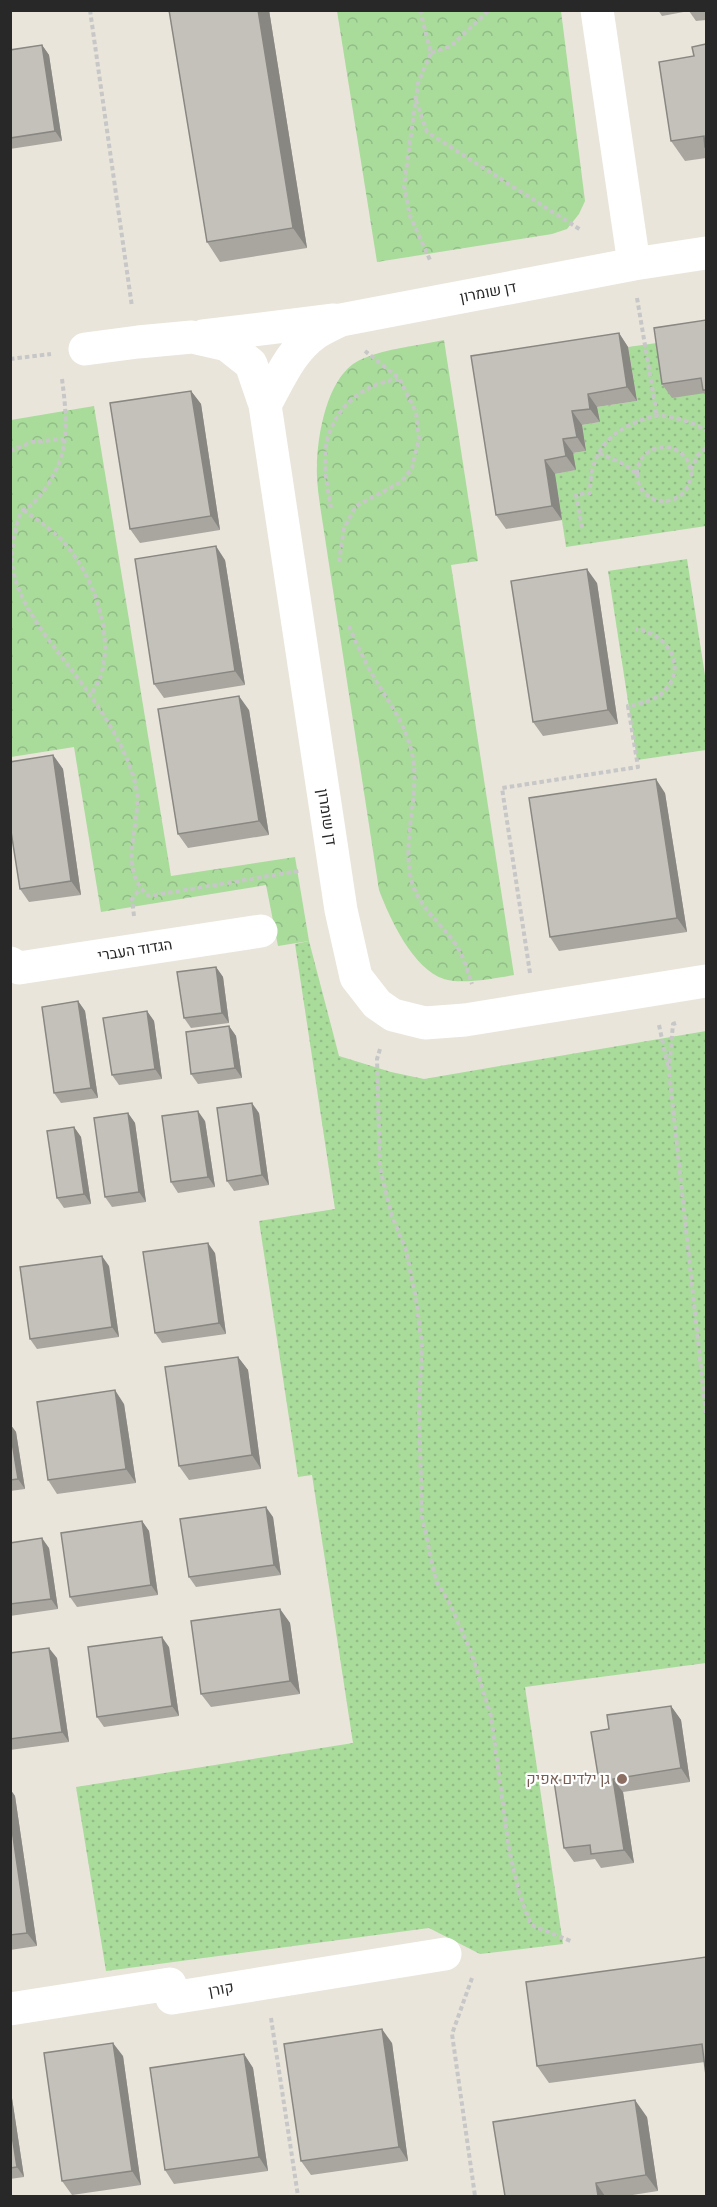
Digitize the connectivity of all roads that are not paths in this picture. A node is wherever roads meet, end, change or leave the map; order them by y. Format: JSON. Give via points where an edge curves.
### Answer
{"nodes":[{"id":1,"x":597,"y":10,"type":"edge"},
{"id":2,"x":706,"y":253,"type":"edge"},
{"id":3,"x":634,"y":264,"type":"junction"},
{"id":4,"x":341,"y":320,"type":"junction"},
{"id":5,"x":192,"y":337,"type":"junction"},
{"id":6,"x":85,"y":350,"type":"dead end"},
{"id":7,"x":265,"y":405,"type":"junction"},
{"id":8,"x":261,"y":931,"type":"dead end"},
{"id":9,"x":10,"y":963,"type":"edge"},
{"id":10,"x":706,"y":981,"type":"edge"},
{"id":11,"x":445,"y":1954,"type":"dead end"},
{"id":12,"x":10,"y":2009,"type":"edge"}],
"edges":[{"from":1,"to":3,"type":"street"},
{"from":2,"to":3,"type":"street","name":"דן שומרון"},
{"from":3,"to":4,"type":"street","name":"דן שומרון"},
{"from":4,"to":5,"type":"street","name":"דן שומרון"},
{"from":4,"to":7,"type":"street","name":"דן שומרון","via":[[315,333],[298,349]]},
{"from":5,"to":6,"type":"street","name":"דן שומרון"},
{"from":5,"to":7,"type":"street","via":[[227,345],[251,364]]},
{"from":7,"to":10,"type":"street","name":"דן שומרון","via":[[341,910],[356,977],[377,1005],[393,1015],[425,1023]]},
{"from":8,"to":9,"type":"street","name":"הגדוד העברי","via":[[19,968]]},
{"from":11,"to":12,"type":"street","name":"קורן","via":[[172,1998],[170,1984]]}]}
